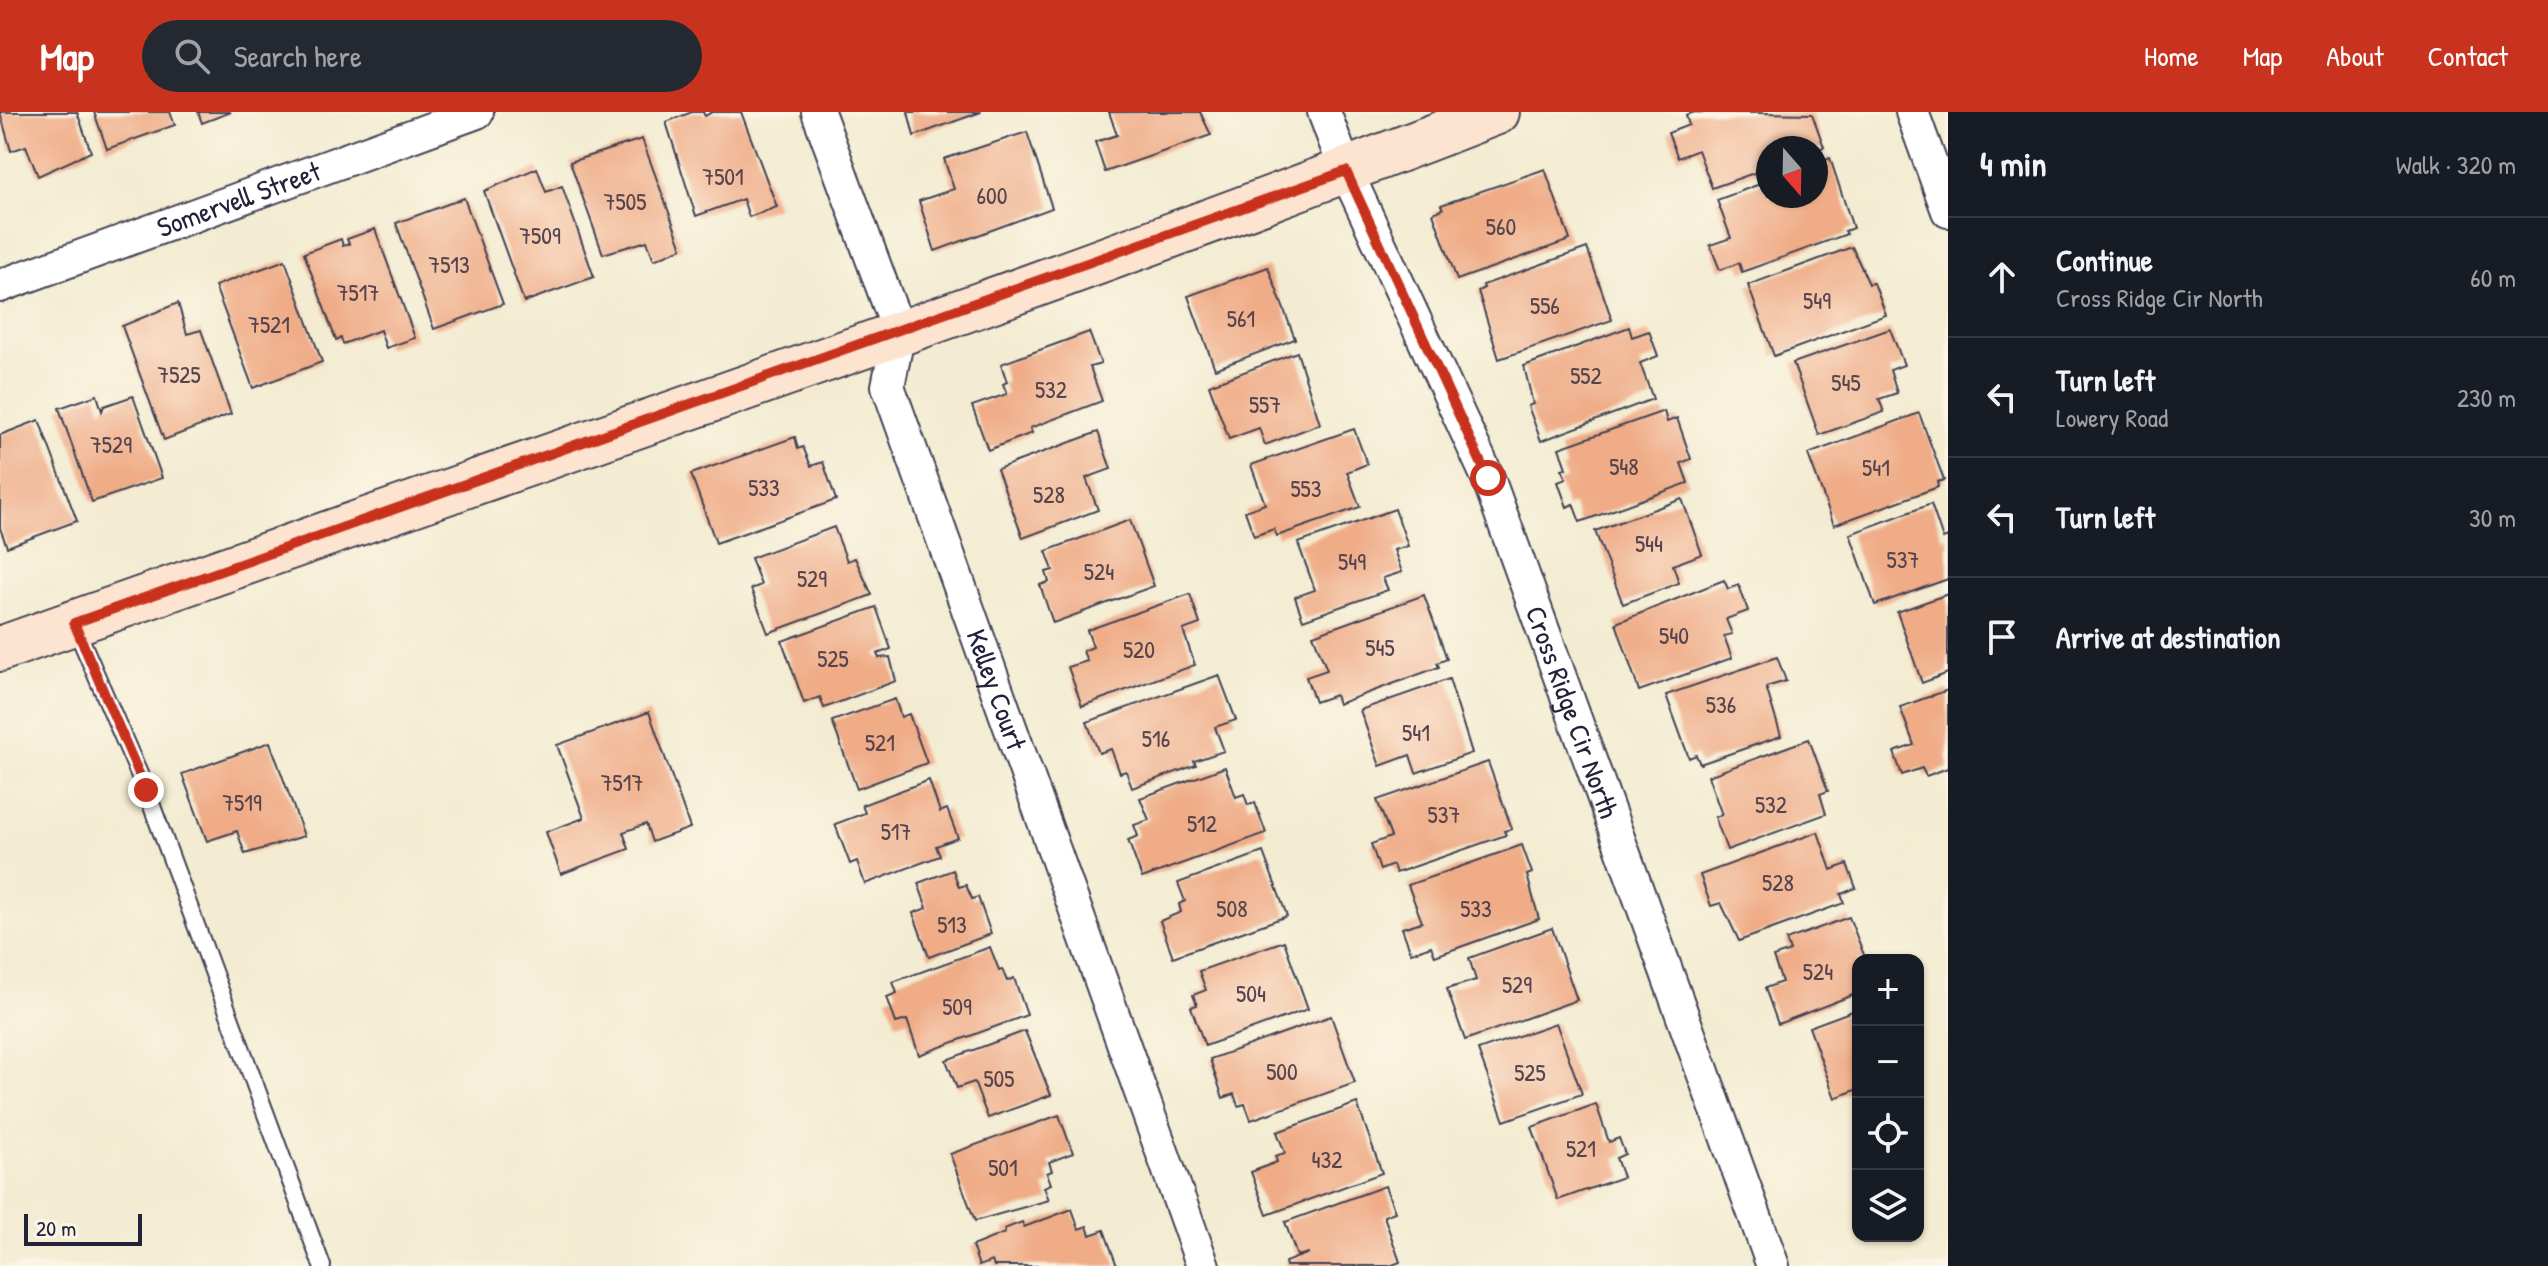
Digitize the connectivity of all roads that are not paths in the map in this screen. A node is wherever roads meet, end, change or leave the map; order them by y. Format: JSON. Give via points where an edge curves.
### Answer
{"nodes":[{"id":1,"x":477,"y":112,"type":"edge"},
{"id":2,"x":818,"y":112,"type":"edge"},
{"id":3,"x":1324,"y":112,"type":"edge"},
{"id":4,"x":1497,"y":112,"type":"edge"},
{"id":5,"x":1912,"y":112,"type":"edge"},
{"id":6,"x":1346,"y":171,"type":"junction"},
{"id":7,"x":1948,"y":211,"type":"edge"},
{"id":8,"x":0,"y":286,"type":"edge"},
{"id":9,"x":899,"y":332,"type":"junction"},
{"id":10,"x":74,"y":623,"type":"junction"},
{"id":11,"x":0,"y":649,"type":"edge"},
{"id":12,"x":322,"y":1266,"type":"edge"},
{"id":13,"x":1203,"y":1266,"type":"edge"},
{"id":14,"x":1773,"y":1266,"type":"edge"}],
"edges":[{"from":1,"to":8,"type":"street","name":"Somervell Street"},
{"from":2,"to":9,"type":"street"},
{"from":3,"to":6,"type":"street","name":"Cross Ridge Cir North"},
{"from":4,"to":6,"type":"street"},
{"from":5,"to":7,"type":"street"},
{"from":6,"to":9,"type":"street"},
{"from":6,"to":14,"type":"street","name":"Cross Ridge Cir North","via":[[1488,478]]},
{"from":9,"to":10,"type":"street"},
{"from":9,"to":13,"type":"street","name":"Kelley Court","via":[[888,386]]},
{"from":10,"to":11,"type":"street"},
{"from":10,"to":12,"type":"lane","via":[[152,805]]}]}
